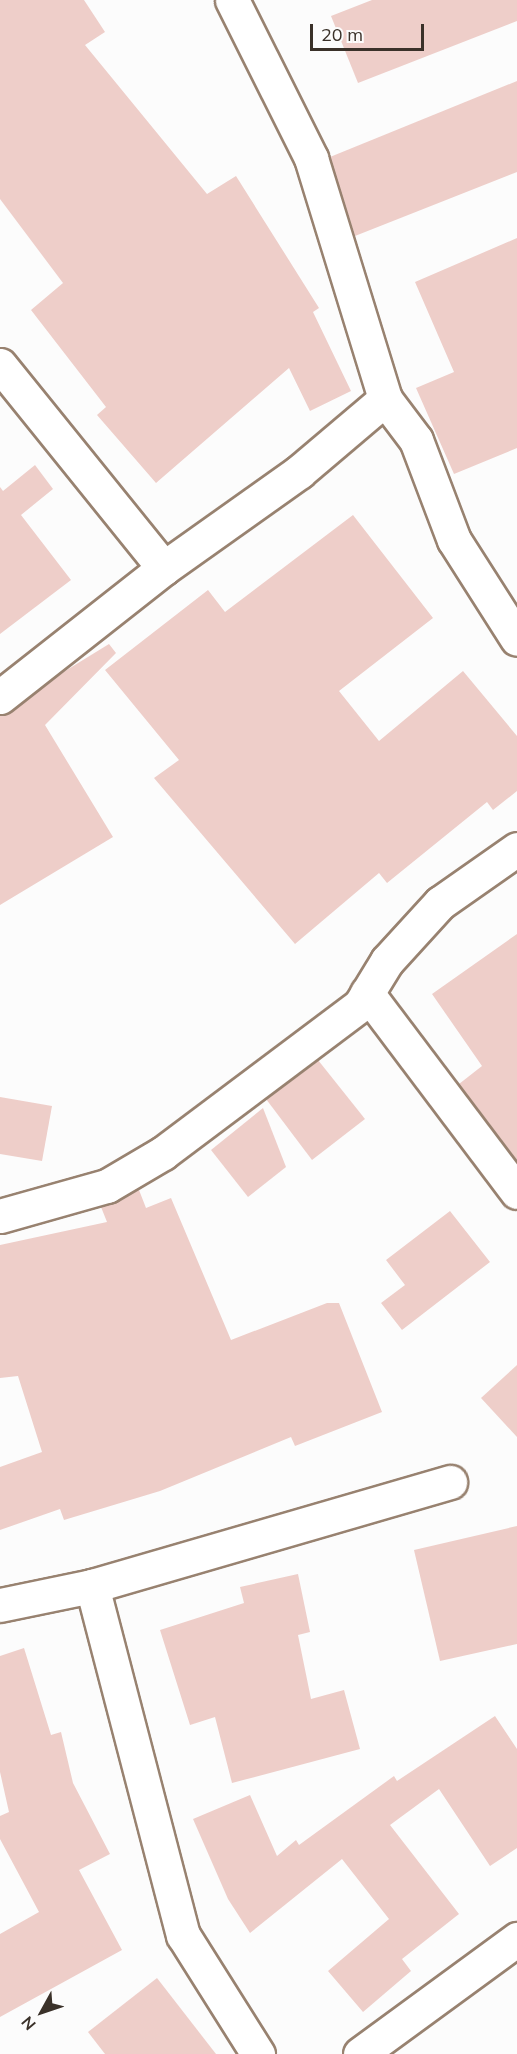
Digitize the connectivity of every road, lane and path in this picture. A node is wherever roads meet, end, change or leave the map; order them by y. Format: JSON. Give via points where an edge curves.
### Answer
{"nodes":[{"id":1,"x":232,"y":0,"type":"edge"},
{"id":2,"x":0,"y":365,"type":"edge"},
{"id":3,"x":385,"y":399,"type":"junction"},
{"id":4,"x":164,"y":568,"type":"junction"},
{"id":5,"x":517,"y":639,"type":"edge"},
{"id":6,"x":0,"y":697,"type":"edge"},
{"id":7,"x":517,"y":849,"type":"edge"},
{"id":8,"x":367,"y":993,"type":"junction"},
{"id":9,"x":517,"y":1192,"type":"edge"},
{"id":10,"x":0,"y":1216,"type":"edge"},
{"id":11,"x":450,"y":1482,"type":"dead end"},
{"id":12,"x":92,"y":1586,"type":"junction"},
{"id":13,"x":0,"y":1605,"type":"edge"},
{"id":14,"x":517,"y":1939,"type":"edge"},
{"id":15,"x":258,"y":2054,"type":"edge"},
{"id":16,"x":360,"y":2054,"type":"edge"}],
"edges":[{"from":1,"to":3,"type":"street","via":[[311,158]]},
{"from":2,"to":4,"type":"street"},
{"from":3,"to":4,"type":"street","via":[[299,472]]},
{"from":3,"to":5,"type":"street","via":[[416,440],[454,540]]},
{"from":4,"to":6,"type":"street"},
{"from":7,"to":8,"type":"street","via":[[440,903],[387,961]]},
{"from":8,"to":9,"type":"street"},
{"from":8,"to":10,"type":"street","via":[[360,1005],[164,1153],[107,1186]]},
{"from":11,"to":12,"type":"street"},
{"from":12,"to":13,"type":"street"},
{"from":12,"to":15,"type":"street","via":[[183,1935]]},
{"from":14,"to":16,"type":"street"}]}
